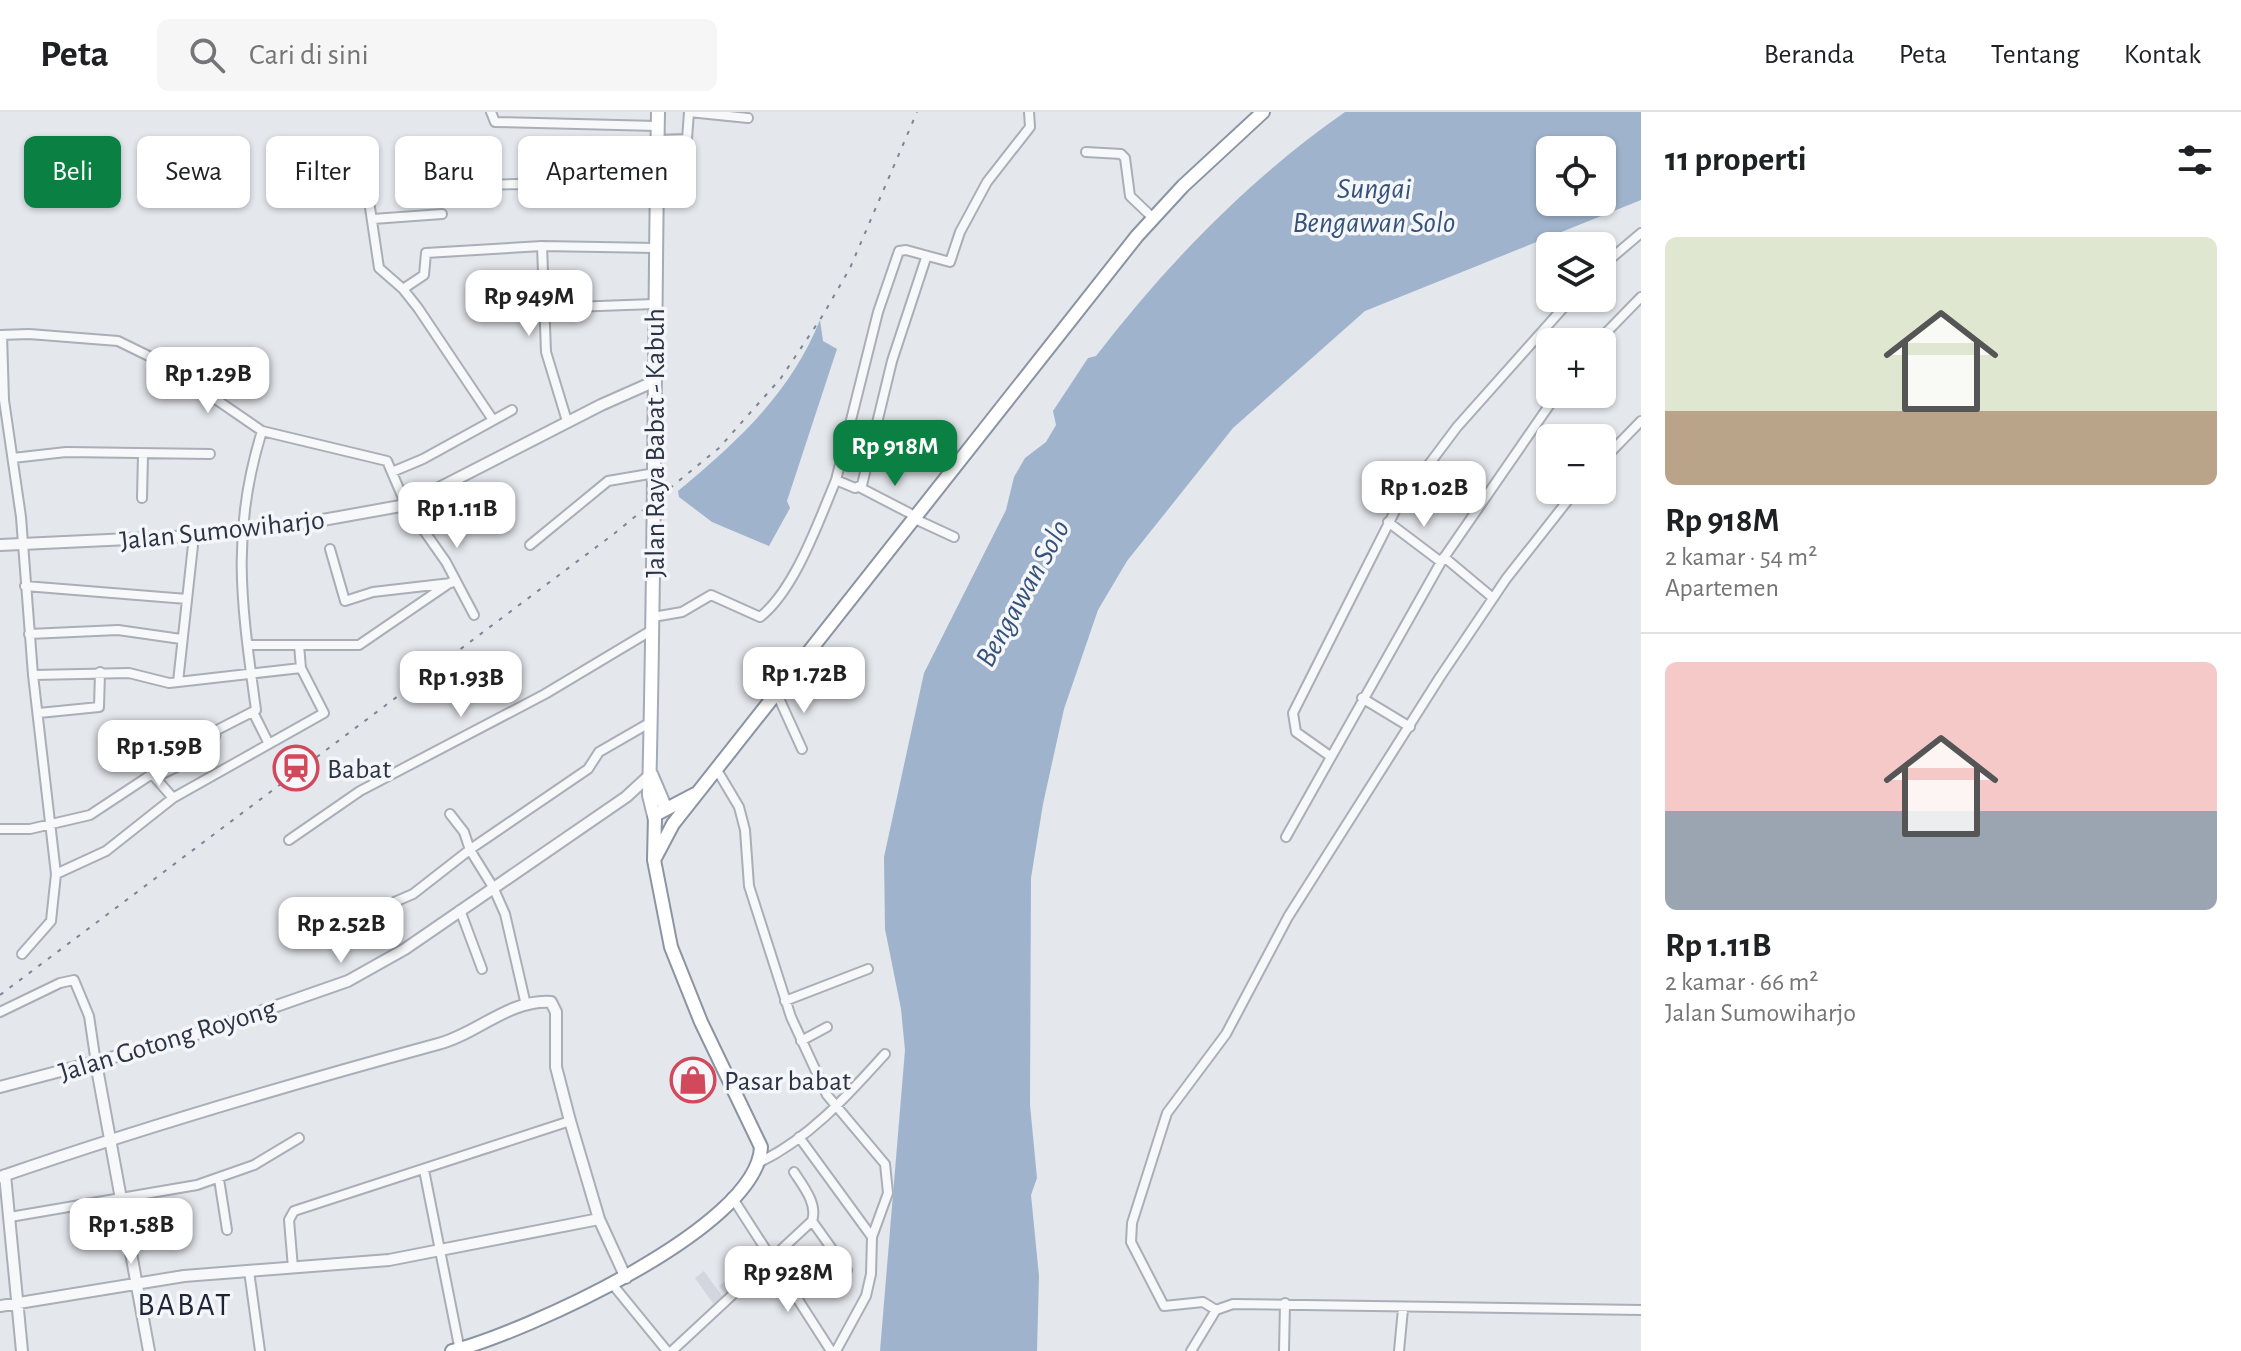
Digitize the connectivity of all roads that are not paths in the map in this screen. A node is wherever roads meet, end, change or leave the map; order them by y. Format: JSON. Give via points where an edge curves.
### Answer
{"nodes":[{"id":1,"x":491,"y":112,"type":"edge"},
{"id":2,"x":689,"y":112,"type":"edge"},
{"id":3,"x":1029,"y":112,"type":"edge"},
{"id":4,"x":1263,"y":112,"type":"edge"},
{"id":5,"x":1248,"y":117,"type":"edge"},
{"id":6,"x":748,"y":118,"type":"dead end"},
{"id":7,"x":658,"y":119,"type":"edge"},
{"id":8,"x":687,"y":136,"type":"edge"},
{"id":9,"x":1086,"y":152,"type":"dead end"},
{"id":10,"x":372,"y":208,"type":"edge"},
{"id":11,"x":656,"y":208,"type":"edge"},
{"id":12,"x":442,"y":214,"type":"dead end"},
{"id":13,"x":1153,"y":218,"type":"junction"},
{"id":14,"x":373,"y":219,"type":"junction"},
{"id":15,"x":1641,"y":233,"type":"edge"},
{"id":16,"x":542,"y":246,"type":"junction"},
{"id":17,"x":656,"y":248,"type":"junction"},
{"id":18,"x":1616,"y":254,"type":"edge"},
{"id":19,"x":926,"y":258,"type":"junction"},
{"id":20,"x":403,"y":289,"type":"junction"},
{"id":21,"x":1641,"y":297,"type":"edge"},
{"id":22,"x":654,"y":304,"type":"junction"},
{"id":23,"x":545,"y":308,"type":"junction"},
{"id":24,"x":1560,"y":312,"type":"edge"},
{"id":25,"x":516,"y":313,"type":"dead end"},
{"id":26,"x":1611,"y":328,"type":"edge"},
{"id":27,"x":1,"y":335,"type":"edge"},
{"id":28,"x":653,"y":382,"type":"junction"},
{"id":29,"x":2,"y":401,"type":"edge"},
{"id":30,"x":1547,"y":408,"type":"edge"},
{"id":31,"x":512,"y":410,"type":"dead end"},
{"id":32,"x":493,"y":420,"type":"junction"},
{"id":33,"x":567,"y":421,"type":"junction"},
{"id":34,"x":1641,"y":421,"type":"edge"},
{"id":35,"x":262,"y":431,"type":"junction"},
{"id":36,"x":1616,"y":447,"type":"edge"},
{"id":37,"x":210,"y":454,"type":"dead end"},
{"id":38,"x":143,"y":455,"type":"junction"},
{"id":39,"x":13,"y":458,"type":"junction"},
{"id":40,"x":392,"y":472,"type":"junction"},
{"id":41,"x":655,"y":473,"type":"junction"},
{"id":42,"x":836,"y":480,"type":"junction"},
{"id":43,"x":859,"y":487,"type":"junction"},
{"id":44,"x":142,"y":498,"type":"dead end"},
{"id":45,"x":1565,"y":504,"type":"edge"},
{"id":46,"x":406,"y":505,"type":"junction"},
{"id":47,"x":916,"y":518,"type":"junction"},
{"id":48,"x":1388,"y":522,"type":"junction"},
{"id":49,"x":242,"y":529,"type":"junction"},
{"id":50,"x":194,"y":536,"type":"junction"},
{"id":51,"x":954,"y":537,"type":"dead end"},
{"id":52,"x":0,"y":545,"type":"edge"},
{"id":53,"x":23,"y":545,"type":"junction"},
{"id":54,"x":530,"y":545,"type":"dead end"},
{"id":55,"x":330,"y":549,"type":"dead end"},
{"id":56,"x":1442,"y":560,"type":"junction"},
{"id":57,"x":452,"y":582,"type":"junction"},
{"id":58,"x":25,"y":586,"type":"junction"},
{"id":59,"x":1493,"y":598,"type":"junction"},
{"id":60,"x":187,"y":599,"type":"junction"},
{"id":61,"x":474,"y":615,"type":"dead end"},
{"id":62,"x":653,"y":617,"type":"junction"},
{"id":63,"x":652,"y":630,"type":"junction"},
{"id":64,"x":29,"y":634,"type":"junction"},
{"id":65,"x":181,"y":639,"type":"junction"},
{"id":66,"x":248,"y":645,"type":"junction"},
{"id":67,"x":299,"y":645,"type":"junction"},
{"id":68,"x":301,"y":668,"type":"junction"},
{"id":69,"x":100,"y":672,"type":"junction"},
{"id":70,"x":33,"y":675,"type":"junction"},
{"id":71,"x":249,"y":675,"type":"junction"},
{"id":72,"x":178,"y":682,"type":"junction"},
{"id":73,"x":777,"y":694,"type":"junction"},
{"id":74,"x":1362,"y":698,"type":"junction"},
{"id":75,"x":253,"y":712,"type":"junction"},
{"id":76,"x":39,"y":713,"type":"junction"},
{"id":77,"x":651,"y":722,"type":"junction"},
{"id":78,"x":1410,"y":727,"type":"junction"},
{"id":79,"x":269,"y":744,"type":"junction"},
{"id":80,"x":802,"y":749,"type":"dead end"},
{"id":81,"x":1330,"y":756,"type":"junction"},
{"id":82,"x":717,"y":770,"type":"junction"},
{"id":83,"x":152,"y":774,"type":"junction"},
{"id":84,"x":651,"y":774,"type":"junction"},
{"id":85,"x":698,"y":793,"type":"junction"},
{"id":86,"x":173,"y":798,"type":"junction"},
{"id":87,"x":666,"y":809,"type":"junction"},
{"id":88,"x":450,"y":814,"type":"dead end"},
{"id":89,"x":655,"y":820,"type":"junction"},
{"id":90,"x":52,"y":824,"type":"junction"},
{"id":91,"x":673,"y":824,"type":"junction"},
{"id":92,"x":0,"y":829,"type":"edge"},
{"id":93,"x":1286,"y":837,"type":"dead end"},
{"id":94,"x":289,"y":840,"type":"dead end"},
{"id":95,"x":470,"y":850,"type":"junction"},
{"id":96,"x":654,"y":860,"type":"junction"},
{"id":97,"x":56,"y":874,"type":"junction"},
{"id":98,"x":493,"y":887,"type":"junction"},
{"id":99,"x":460,"y":910,"type":"junction"},
{"id":100,"x":305,"y":933,"type":"dead end"},
{"id":101,"x":22,"y":954,"type":"dead end"},
{"id":102,"x":482,"y":969,"type":"dead end"},
{"id":103,"x":868,"y":969,"type":"dead end"},
{"id":104,"x":785,"y":1001,"type":"junction"},
{"id":105,"x":526,"y":1005,"type":"junction"},
{"id":106,"x":0,"y":1012,"type":"edge"},
{"id":107,"x":827,"y":1027,"type":"dead end"},
{"id":108,"x":801,"y":1041,"type":"junction"},
{"id":109,"x":885,"y":1054,"type":"dead end"},
{"id":110,"x":96,"y":1063,"type":"junction"},
{"id":111,"x":0,"y":1087,"type":"edge"},
{"id":112,"x":839,"y":1104,"type":"junction"},
{"id":113,"x":570,"y":1121,"type":"junction"},
{"id":114,"x":799,"y":1137,"type":"junction"},
{"id":115,"x":299,"y":1138,"type":"dead end"},
{"id":116,"x":113,"y":1142,"type":"junction"},
{"id":117,"x":758,"y":1163,"type":"junction"},
{"id":118,"x":424,"y":1170,"type":"junction"},
{"id":119,"x":794,"y":1172,"type":"dead end"},
{"id":120,"x":3,"y":1176,"type":"edge"},
{"id":121,"x":219,"y":1179,"type":"junction"},
{"id":122,"x":732,"y":1197,"type":"junction"},
{"id":123,"x":123,"y":1199,"type":"junction"},
{"id":124,"x":10,"y":1217,"type":"junction"},
{"id":125,"x":599,"y":1219,"type":"junction"},
{"id":126,"x":812,"y":1221,"type":"junction"},
{"id":127,"x":227,"y":1230,"type":"dead end"},
{"id":128,"x":872,"y":1237,"type":"junction"},
{"id":129,"x":440,"y":1251,"type":"junction"},
{"id":130,"x":773,"y":1260,"type":"junction"},
{"id":131,"x":293,"y":1268,"type":"junction"},
{"id":132,"x":847,"y":1270,"type":"dead end"},
{"id":133,"x":249,"y":1271,"type":"junction"},
{"id":134,"x":626,"y":1278,"type":"junction"},
{"id":135,"x":138,"y":1282,"type":"junction"},
{"id":136,"x":613,"y":1285,"type":"junction"},
{"id":137,"x":17,"y":1303,"type":"junction"},
{"id":138,"x":1285,"y":1303,"type":"junction"},
{"id":139,"x":0,"y":1306,"type":"edge"},
{"id":140,"x":1403,"y":1309,"type":"junction"},
{"id":141,"x":1216,"y":1310,"type":"junction"},
{"id":142,"x":1641,"y":1310,"type":"edge"},
{"id":143,"x":1194,"y":1349,"type":"edge"},
{"id":144,"x":457,"y":1350,"type":"edge"},
{"id":145,"x":22,"y":1351,"type":"edge"},
{"id":146,"x":149,"y":1351,"type":"edge"},
{"id":147,"x":260,"y":1351,"type":"edge"},
{"id":148,"x":670,"y":1351,"type":"edge"},
{"id":149,"x":833,"y":1351,"type":"edge"},
{"id":150,"x":1284,"y":1351,"type":"edge"},
{"id":151,"x":1399,"y":1351,"type":"edge"}],
"edges":[{"from":1,"to":7,"type":"street","via":[[495,122]]},
{"from":2,"to":6,"type":"street"},
{"from":2,"to":8,"type":"street"},
{"from":3,"to":19,"type":"street","via":[[1030,127],[987,182],[951,261]]},
{"from":4,"to":5,"type":"main road"},
{"from":5,"to":13,"type":"main road"},
{"from":9,"to":13,"type":"street","via":[[1121,154],[1130,196]]},
{"from":10,"to":14,"type":"street"},
{"from":11,"to":17,"type":"main road","name":"Jalan Raya Babat - Kabuh"},
{"from":12,"to":14,"type":"street"},
{"from":13,"to":47,"type":"main road"},
{"from":14,"to":20,"type":"street","via":[[379,268]]},
{"from":15,"to":18,"type":"street"},
{"from":16,"to":17,"type":"street"},
{"from":16,"to":20,"type":"street","via":[[426,253],[424,275]]},
{"from":16,"to":23,"type":"street"},
{"from":17,"to":22,"type":"main road","name":"Jalan Raya Babat - Kabuh"},
{"from":19,"to":42,"type":"street","via":[[899,251],[878,312]]},
{"from":19,"to":43,"type":"street"},
{"from":20,"to":32,"type":"street"},
{"from":21,"to":26,"type":"street"},
{"from":22,"to":23,"type":"street"},
{"from":22,"to":28,"type":"main road","name":"Jalan Raya Babat - Kabuh"},
{"from":23,"to":25,"type":"street"},
{"from":23,"to":33,"type":"street","via":[[546,352]]},
{"from":24,"to":48,"type":"street","via":[[1457,427]]},
{"from":27,"to":29,"type":"street"},
{"from":27,"to":35,"type":"street","via":[[118,341],[163,363]]},
{"from":28,"to":33,"type":"street","name":"Jalan Sumowiharjo"},
{"from":28,"to":41,"type":"main road","name":"Jalan Raya Babat - Kabuh"},
{"from":29,"to":39,"type":"street"},
{"from":30,"to":56,"type":"street"},
{"from":31,"to":32,"type":"street"},
{"from":32,"to":40,"type":"street"},
{"from":33,"to":46,"type":"street","name":"Jalan Sumowiharjo"},
{"from":34,"to":36,"type":"street"},
{"from":35,"to":40,"type":"street","via":[[387,461]]},
{"from":35,"to":49,"type":"street"},
{"from":37,"to":38,"type":"street"},
{"from":38,"to":39,"type":"street","via":[[66,452]]},
{"from":38,"to":44,"type":"street"},
{"from":39,"to":53,"type":"street"},
{"from":40,"to":46,"type":"street"},
{"from":41,"to":54,"type":"street","via":[[608,481]]},
{"from":41,"to":62,"type":"main road","name":"Jalan Raya Babat - Kabuh"},
{"from":42,"to":43,"type":"street"},
{"from":42,"to":62,"type":"street","via":[[793,574],[760,617],[711,595],[682,612]]},
{"from":43,"to":47,"type":"street"},
{"from":45,"to":59,"type":"street"},
{"from":46,"to":49,"type":"street","name":"Jalan Sumowiharjo"},
{"from":46,"to":57,"type":"street"},
{"from":47,"to":51,"type":"street"},
{"from":47,"to":73,"type":"main road"},
{"from":48,"to":56,"type":"street"},
{"from":48,"to":81,"type":"street","via":[[1293,713],[1296,732]]},
{"from":49,"to":50,"type":"street","name":"Jalan Sumowiharjo"},
{"from":49,"to":66,"type":"street","via":[[239,571]]},
{"from":50,"to":53,"type":"street","name":"Jalan Sumowiharjo"},
{"from":50,"to":60,"type":"street"},
{"from":52,"to":53,"type":"street","name":"Jalan Sumowiharjo"},
{"from":53,"to":58,"type":"street"},
{"from":55,"to":57,"type":"street","via":[[345,601],[367,593]]},
{"from":56,"to":59,"type":"street"},
{"from":56,"to":74,"type":"street"},
{"from":57,"to":61,"type":"street"},
{"from":57,"to":67,"type":"street","via":[[359,645]]},
{"from":58,"to":60,"type":"street"},
{"from":58,"to":64,"type":"street"},
{"from":59,"to":78,"type":"street"},
{"from":60,"to":65,"type":"street"},
{"from":62,"to":63,"type":"main road","name":"Jalan Raya Babat - Kabuh"},
{"from":63,"to":77,"type":"main road","name":"Jalan Raya Babat - Kabuh"},
{"from":63,"to":94,"type":"street","via":[[545,694],[360,791]]},
{"from":64,"to":65,"type":"street","via":[[118,630]]},
{"from":64,"to":70,"type":"street"},
{"from":65,"to":72,"type":"street"},
{"from":66,"to":67,"type":"street"},
{"from":66,"to":71,"type":"street"},
{"from":67,"to":68,"type":"street"},
{"from":68,"to":71,"type":"street"},
{"from":68,"to":79,"type":"street","via":[[324,713]]},
{"from":69,"to":70,"type":"street"},
{"from":69,"to":72,"type":"street"},
{"from":69,"to":76,"type":"street","via":[[98,707]]},
{"from":70,"to":76,"type":"street"},
{"from":71,"to":72,"type":"street"},
{"from":71,"to":75,"type":"street"},
{"from":73,"to":80,"type":"street"},
{"from":73,"to":82,"type":"main road"},
{"from":74,"to":78,"type":"street"},
{"from":74,"to":81,"type":"street"},
{"from":75,"to":79,"type":"street"},
{"from":75,"to":83,"type":"street","via":[[217,730],[210,751]]},
{"from":76,"to":90,"type":"street"},
{"from":77,"to":84,"type":"main road","name":"Jalan Raya Babat - Kabuh"},
{"from":77,"to":95,"type":"street","via":[[599,752],[588,769]]},
{"from":78,"to":141,"type":"street","via":[[1288,917],[1226,1034],[1167,1113],[1152,1156],[1131,1242],[1164,1306],[1203,1302]]},
{"from":79,"to":86,"type":"street"},
{"from":81,"to":93,"type":"street"},
{"from":82,"to":85,"type":"main road"},
{"from":82,"to":104,"type":"street","via":[[739,807],[749,886]]},
{"from":83,"to":86,"type":"street"},
{"from":83,"to":90,"type":"street","via":[[102,810]]},
{"from":84,"to":87,"type":"main road"},
{"from":84,"to":89,"type":"main road","name":"Jalan Raya Babat - Kabuh"},
{"from":84,"to":98,"type":"street","name":"Jalan Gotong Royong","via":[[626,797]]},
{"from":85,"to":87,"type":"main road"},
{"from":85,"to":91,"type":"main road"},
{"from":86,"to":97,"type":"street","via":[[106,851]]},
{"from":87,"to":89,"type":"main road","via":[[657,812]]},
{"from":87,"to":91,"type":"main road","via":[[674,815]]},
{"from":88,"to":95,"type":"street"},
{"from":89,"to":91,"type":"main road","via":[[662,829]]},
{"from":89,"to":96,"type":"main road","name":"Jalan Raya Babat - Kabuh"},
{"from":90,"to":92,"type":"street"},
{"from":90,"to":97,"type":"street"},
{"from":91,"to":96,"type":"main road"},
{"from":95,"to":98,"type":"street"},
{"from":95,"to":100,"type":"street","via":[[413,894],[359,922],[349,925],[336,915]]},
{"from":96,"to":117,"type":"main road","name":"Jalan Raya Babat - Kabuh","via":[[678,968],[757,1136]]},
{"from":97,"to":101,"type":"street","via":[[51,921]]},
{"from":98,"to":99,"type":"street","name":"Jalan Gotong Royong"},
{"from":98,"to":105,"type":"street","via":[[505,914]]},
{"from":99,"to":102,"type":"street"},
{"from":99,"to":110,"type":"street","name":"Jalan Gotong Royong","via":[[405,949],[334,987]]},
{"from":103,"to":104,"type":"street"},
{"from":104,"to":108,"type":"street"},
{"from":105,"to":113,"type":"street","via":[[555,1005],[556,1067]]},
{"from":105,"to":116,"type":"street","via":[[439,1044],[257,1094]]},
{"from":106,"to":110,"type":"street","via":[[74,980],[89,1016]]},
{"from":107,"to":108,"type":"street"},
{"from":108,"to":112,"type":"street","via":[[827,1095]]},
{"from":109,"to":112,"type":"street"},
{"from":110,"to":111,"type":"street","name":"Jalan Gotong Royong"},
{"from":110,"to":116,"type":"street"},
{"from":112,"to":114,"type":"street"},
{"from":112,"to":128,"type":"street","via":[[885,1164],[888,1193]]},
{"from":113,"to":118,"type":"street"},
{"from":113,"to":125,"type":"street"},
{"from":114,"to":117,"type":"street"},
{"from":114,"to":128,"type":"street"},
{"from":115,"to":121,"type":"street"},
{"from":116,"to":120,"type":"street"},
{"from":116,"to":123,"type":"street"},
{"from":117,"to":122,"type":"main road","via":[[753,1177]]},
{"from":118,"to":129,"type":"street"},
{"from":118,"to":131,"type":"street","via":[[290,1214]]},
{"from":119,"to":126,"type":"street","via":[[809,1196]]},
{"from":120,"to":124,"type":"street"},
{"from":121,"to":123,"type":"street"},
{"from":121,"to":127,"type":"street"},
{"from":122,"to":130,"type":"street"},
{"from":122,"to":134,"type":"main road"},
{"from":123,"to":124,"type":"street"},
{"from":123,"to":135,"type":"street"},
{"from":124,"to":137,"type":"street"},
{"from":125,"to":129,"type":"street"},
{"from":125,"to":134,"type":"street"},
{"from":126,"to":130,"type":"street"},
{"from":126,"to":132,"type":"street"},
{"from":128,"to":149,"type":"street","via":[[866,1296]]},
{"from":129,"to":131,"type":"street"},
{"from":129,"to":144,"type":"street"},
{"from":130,"to":148,"type":"street"},
{"from":130,"to":149,"type":"street"},
{"from":131,"to":133,"type":"street"},
{"from":133,"to":135,"type":"street"},
{"from":133,"to":147,"type":"street"},
{"from":134,"to":136,"type":"main road"},
{"from":135,"to":137,"type":"street"},
{"from":135,"to":146,"type":"street"},
{"from":136,"to":144,"type":"main road","via":[[508,1334]]},
{"from":136,"to":148,"type":"street"},
{"from":137,"to":139,"type":"street"},
{"from":137,"to":145,"type":"street"},
{"from":138,"to":140,"type":"street"},
{"from":138,"to":141,"type":"street","via":[[1233,1304]]},
{"from":138,"to":150,"type":"street"},
{"from":140,"to":142,"type":"street"},
{"from":140,"to":151,"type":"street"},
{"from":141,"to":143,"type":"street"}]}
